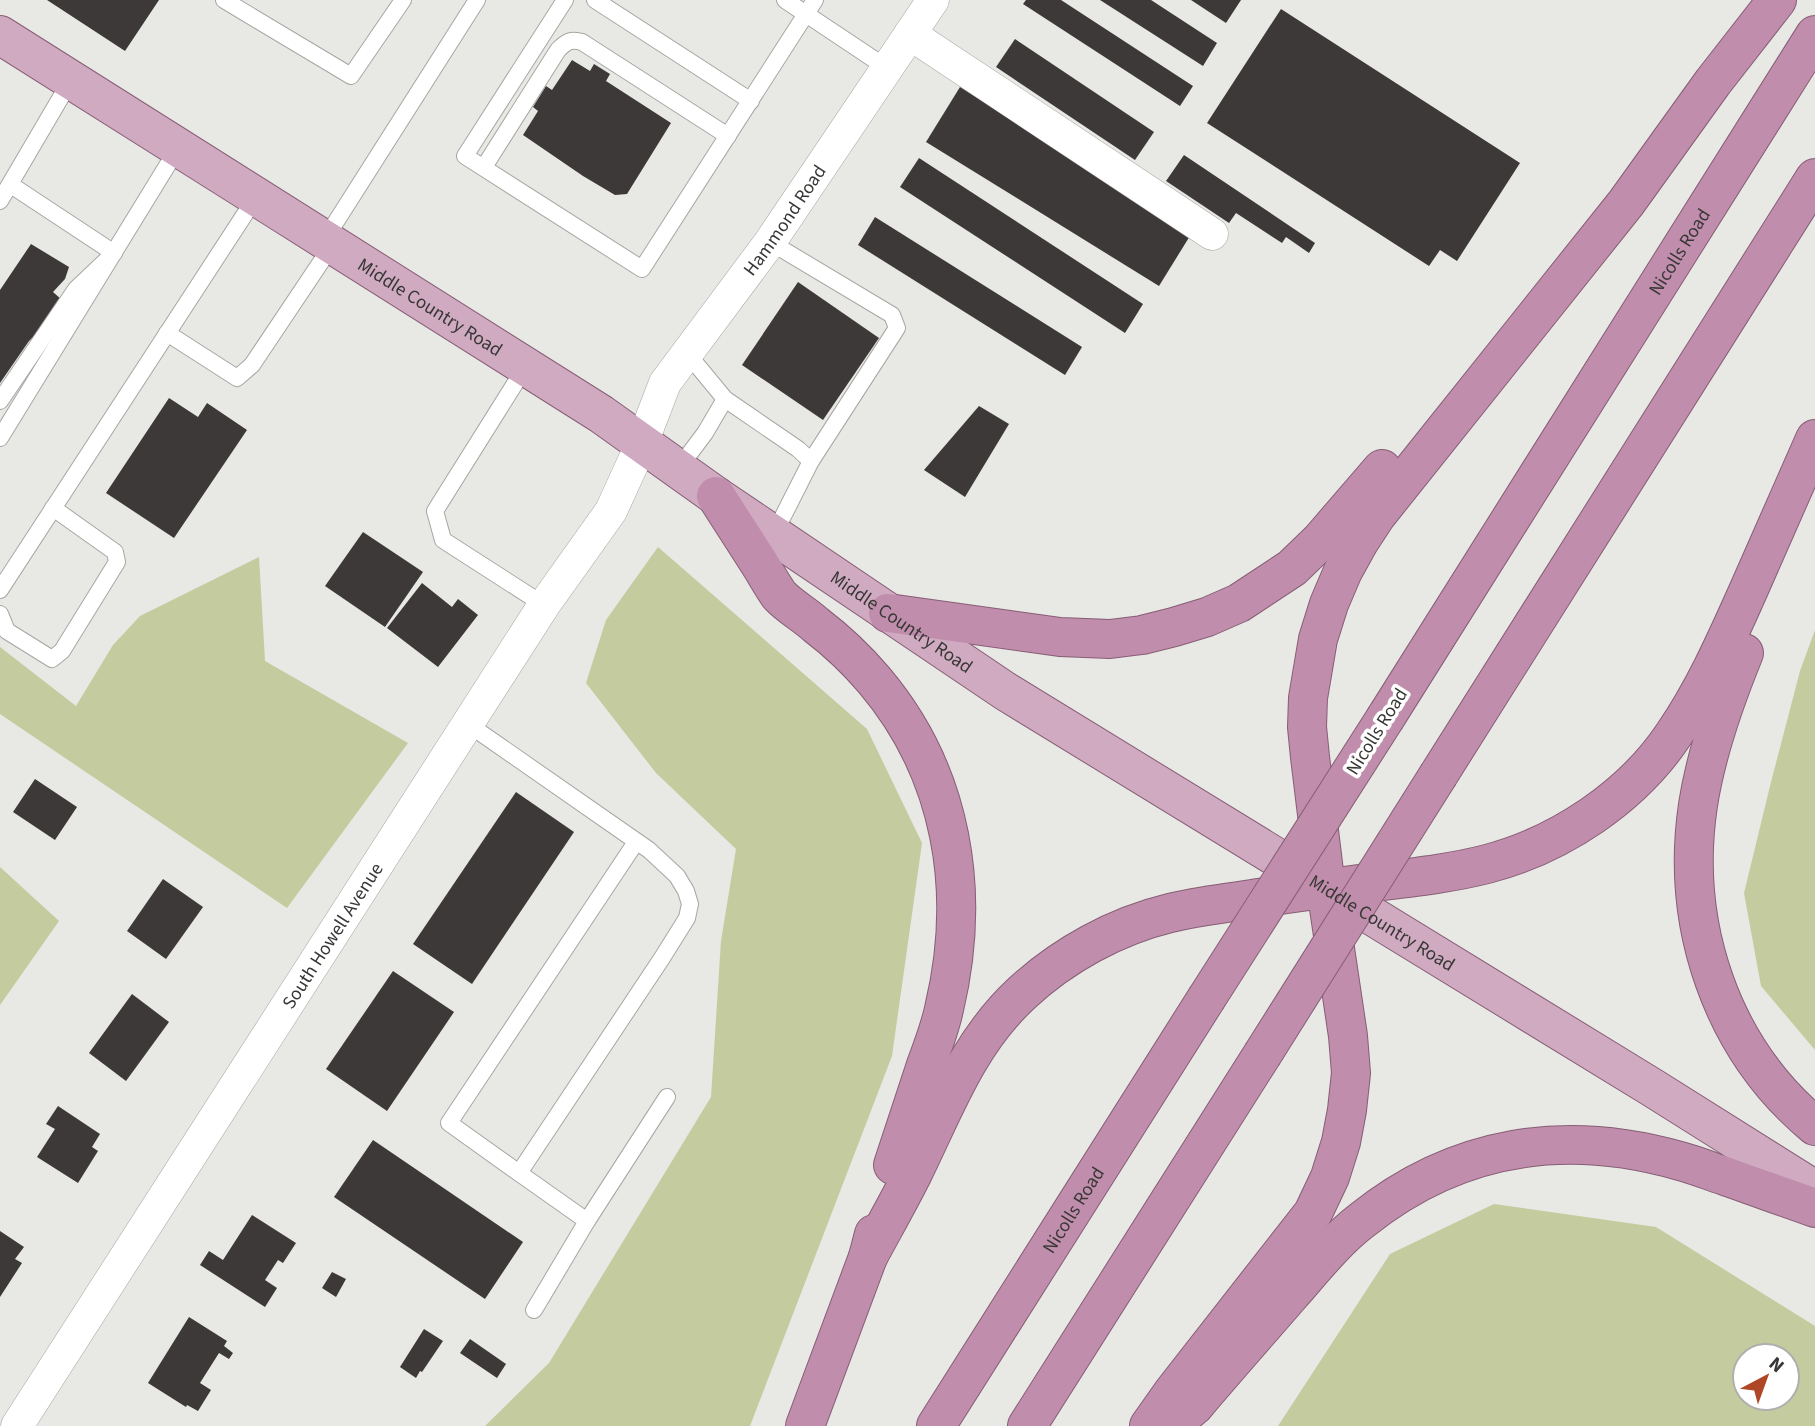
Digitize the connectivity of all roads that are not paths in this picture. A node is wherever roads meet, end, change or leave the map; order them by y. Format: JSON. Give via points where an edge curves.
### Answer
{"nodes":[{"id":1,"x":224,"y":0,"type":"edge"},
{"id":2,"x":402,"y":0,"type":"edge"},
{"id":3,"x":477,"y":0,"type":"edge"},
{"id":4,"x":565,"y":0,"type":"edge"},
{"id":5,"x":596,"y":0,"type":"edge"},
{"id":6,"x":785,"y":0,"type":"edge"},
{"id":7,"x":815,"y":0,"type":"edge"},
{"id":8,"x":933,"y":0,"type":"edge"},
{"id":9,"x":1777,"y":0,"type":"edge"},
{"id":10,"x":806,"y":15,"type":"junction"},
{"id":11,"x":910,"y":34,"type":"junction"},
{"id":12,"x":1815,"y":35,"type":"edge"},
{"id":13,"x":3,"y":43,"type":"edge"},
{"id":14,"x":887,"y":68,"type":"junction"},
{"id":15,"x":71,"y":80,"type":"junction"},
{"id":16,"x":751,"y":101,"type":"junction"},
{"id":17,"x":728,"y":136,"type":"junction"},
{"id":18,"x":178,"y":147,"type":"junction"},
{"id":19,"x":484,"y":167,"type":"junction"},
{"id":20,"x":1815,"y":178,"type":"edge"},
{"id":21,"x":10,"y":185,"type":"junction"},
{"id":22,"x":256,"y":197,"type":"junction"},
{"id":23,"x":0,"y":201,"type":"edge"},
{"id":24,"x":1212,"y":234,"type":"dead end"},
{"id":25,"x":329,"y":242,"type":"junction"},
{"id":26,"x":770,"y":242,"type":"junction"},
{"id":27,"x":114,"y":253,"type":"junction"},
{"id":28,"x":167,"y":333,"type":"junction"},
{"id":29,"x":687,"y":353,"type":"junction"},
{"id":30,"x":526,"y":366,"type":"junction"},
{"id":31,"x":1491,"y":372,"type":"junction"},
{"id":32,"x":725,"y":399,"type":"junction"},
{"id":33,"x":0,"y":401,"type":"edge"},
{"id":34,"x":0,"y":438,"type":"edge"},
{"id":35,"x":1815,"y":439,"type":"edge"},
{"id":36,"x":642,"y":443,"type":"junction"},
{"id":37,"x":811,"y":461,"type":"junction"},
{"id":38,"x":678,"y":468,"type":"junction"},
{"id":39,"x":716,"y":496,"type":"junction"},
{"id":40,"x":1789,"y":499,"type":"junction"},
{"id":41,"x":53,"y":508,"type":"junction"},
{"id":42,"x":774,"y":535,"type":"junction"},
{"id":43,"x":0,"y":590,"type":"edge"},
{"id":44,"x":544,"y":605,"type":"junction"},
{"id":45,"x":888,"y":613,"type":"junction"},
{"id":46,"x":0,"y":614,"type":"edge"},
{"id":47,"x":468,"y":724,"type":"junction"},
{"id":48,"x":636,"y":842,"type":"junction"},
{"id":49,"x":1326,"y":888,"type":"junction"},
{"id":50,"x":667,"y":1097,"type":"dead end"},
{"id":51,"x":1815,"y":1126,"type":"edge"},
{"id":52,"x":519,"y":1173,"type":"junction"},
{"id":53,"x":1815,"y":1190,"type":"edge"},
{"id":54,"x":1815,"y":1208,"type":"edge"},
{"id":55,"x":587,"y":1221,"type":"junction"},
{"id":56,"x":868,"y":1257,"type":"junction"},
{"id":57,"x":534,"y":1310,"type":"dead end"},
{"id":58,"x":17,"y":1426,"type":"edge"},
{"id":59,"x":805,"y":1426,"type":"edge"},
{"id":60,"x":936,"y":1426,"type":"edge"},
{"id":61,"x":1027,"y":1426,"type":"edge"},
{"id":62,"x":1149,"y":1426,"type":"edge"},
{"id":63,"x":1170,"y":1426,"type":"edge"}],
"edges":[{"from":1,"to":2,"type":"lane","via":[[351,76]]},
{"from":3,"to":25,"type":"lane"},
{"from":4,"to":19,"type":"lane","via":[[465,156]]},
{"from":5,"to":16,"type":"lane"},
{"from":6,"to":10,"type":"lane"},
{"from":7,"to":10,"type":"lane"},
{"from":8,"to":11,"type":"street","name":"Hammond Road"},
{"from":9,"to":31,"type":"highway","via":[[1626,203]]},
{"from":10,"to":14,"type":"lane"},
{"from":10,"to":16,"type":"lane"},
{"from":11,"to":14,"type":"street","name":"Hammond Road"},
{"from":11,"to":24,"type":"street"},
{"from":12,"to":60,"type":"highway","name":"Nicolls Road","bridge":true},
{"from":13,"to":15,"type":"main road","name":"Middle Country Road"},
{"from":14,"to":26,"type":"street","name":"Hammond Road"},
{"from":15,"to":18,"type":"main road","name":"Middle Country Road"},
{"from":15,"to":21,"type":"lane"},
{"from":16,"to":17,"type":"lane"},
{"from":17,"to":19,"type":"lane","via":[[573,40],[558,50]]},
{"from":17,"to":19,"type":"lane","via":[[642,269]]},
{"from":18,"to":22,"type":"main road","name":"Middle Country Road"},
{"from":18,"to":27,"type":"lane"},
{"from":20,"to":61,"type":"highway","bridge":true},
{"from":21,"to":23,"type":"lane"},
{"from":21,"to":27,"type":"lane"},
{"from":22,"to":25,"type":"main road","name":"Middle Country Road"},
{"from":22,"to":28,"type":"lane"},
{"from":25,"to":28,"type":"lane","via":[[252,365],[237,378]]},
{"from":25,"to":30,"type":"main road","name":"Middle Country Road"},
{"from":26,"to":29,"type":"street","name":"Hammond Road"},
{"from":26,"to":37,"type":"lane","via":[[892,315],[897,328]]},
{"from":27,"to":33,"type":"lane","via":[[76,289]]},
{"from":27,"to":34,"type":"lane"},
{"from":28,"to":41,"type":"lane"},
{"from":29,"to":32,"type":"lane"},
{"from":29,"to":36,"type":"street","name":"Hammond Road","via":[[665,383]]},
{"from":30,"to":36,"type":"main road","name":"Middle Country Road"},
{"from":30,"to":44,"type":"lane","via":[[435,511],[443,540]]},
{"from":31,"to":45,"type":"highway","via":[[1377,473],[1329,532],[1292,568],[1239,603],[1207,617],[1110,639],[1032,634]]},
{"from":31,"to":49,"type":"highway","via":[[1359,542],[1318,639],[1307,727]]},
{"from":32,"to":37,"type":"lane"},
{"from":32,"to":38,"type":"lane"},
{"from":35,"to":40,"type":"highway"},
{"from":36,"to":38,"type":"main road","name":"Middle Country Road"},
{"from":36,"to":44,"type":"street","name":"South Howell Avenue","via":[[611,511]]},
{"from":37,"to":42,"type":"lane"},
{"from":38,"to":39,"type":"main road","name":"Middle Country Road"},
{"from":39,"to":42,"type":"main road","name":"Middle Country Road"},
{"from":39,"to":56,"type":"highway","via":[[780,596],[850,655],[895,706],[929,766],[951,842],[957,916],[951,979]]},
{"from":40,"to":49,"type":"highway","via":[[1693,705],[1653,762],[1629,785],[1576,825],[1520,853],[1459,870]]},
{"from":40,"to":51,"type":"highway","via":[[1748,644],[1705,766],[1697,807],[1693,881],[1705,953],[1730,1020],[1761,1069]]},
{"from":41,"to":43,"type":"lane"},
{"from":41,"to":46,"type":"lane","via":[[115,552],[117,562],[62,651],[51,659],[7,631]]},
{"from":42,"to":45,"type":"main road","name":"Middle Country Road"},
{"from":44,"to":47,"type":"street","name":"South Howell Avenue"},
{"from":45,"to":49,"type":"main road","name":"Middle Country Road","via":[[1005,691]]},
{"from":47,"to":48,"type":"lane"},
{"from":47,"to":58,"type":"street","name":"South Howell Avenue"},
{"from":48,"to":52,"type":"lane","via":[[677,876],[691,904],[687,918]]},
{"from":48,"to":52,"type":"lane","via":[[449,1123]]},
{"from":49,"to":53,"type":"main road","name":"Middle Country Road"},
{"from":49,"to":56,"type":"highway","via":[[1194,908],[1141,922],[1076,952],[1045,974],[1001,1015],[963,1069]]},
{"from":49,"to":62,"type":"highway","via":[[1351,1073],[1348,1110],[1330,1177],[1313,1213]]},
{"from":50,"to":55,"type":"lane"},
{"from":52,"to":55,"type":"lane"},
{"from":54,"to":63,"type":"highway","via":[[1681,1161],[1609,1146],[1525,1147],[1464,1162],[1408,1187],[1358,1223],[1194,1406]]},
{"from":55,"to":57,"type":"lane"},
{"from":56,"to":59,"type":"highway"}]}
